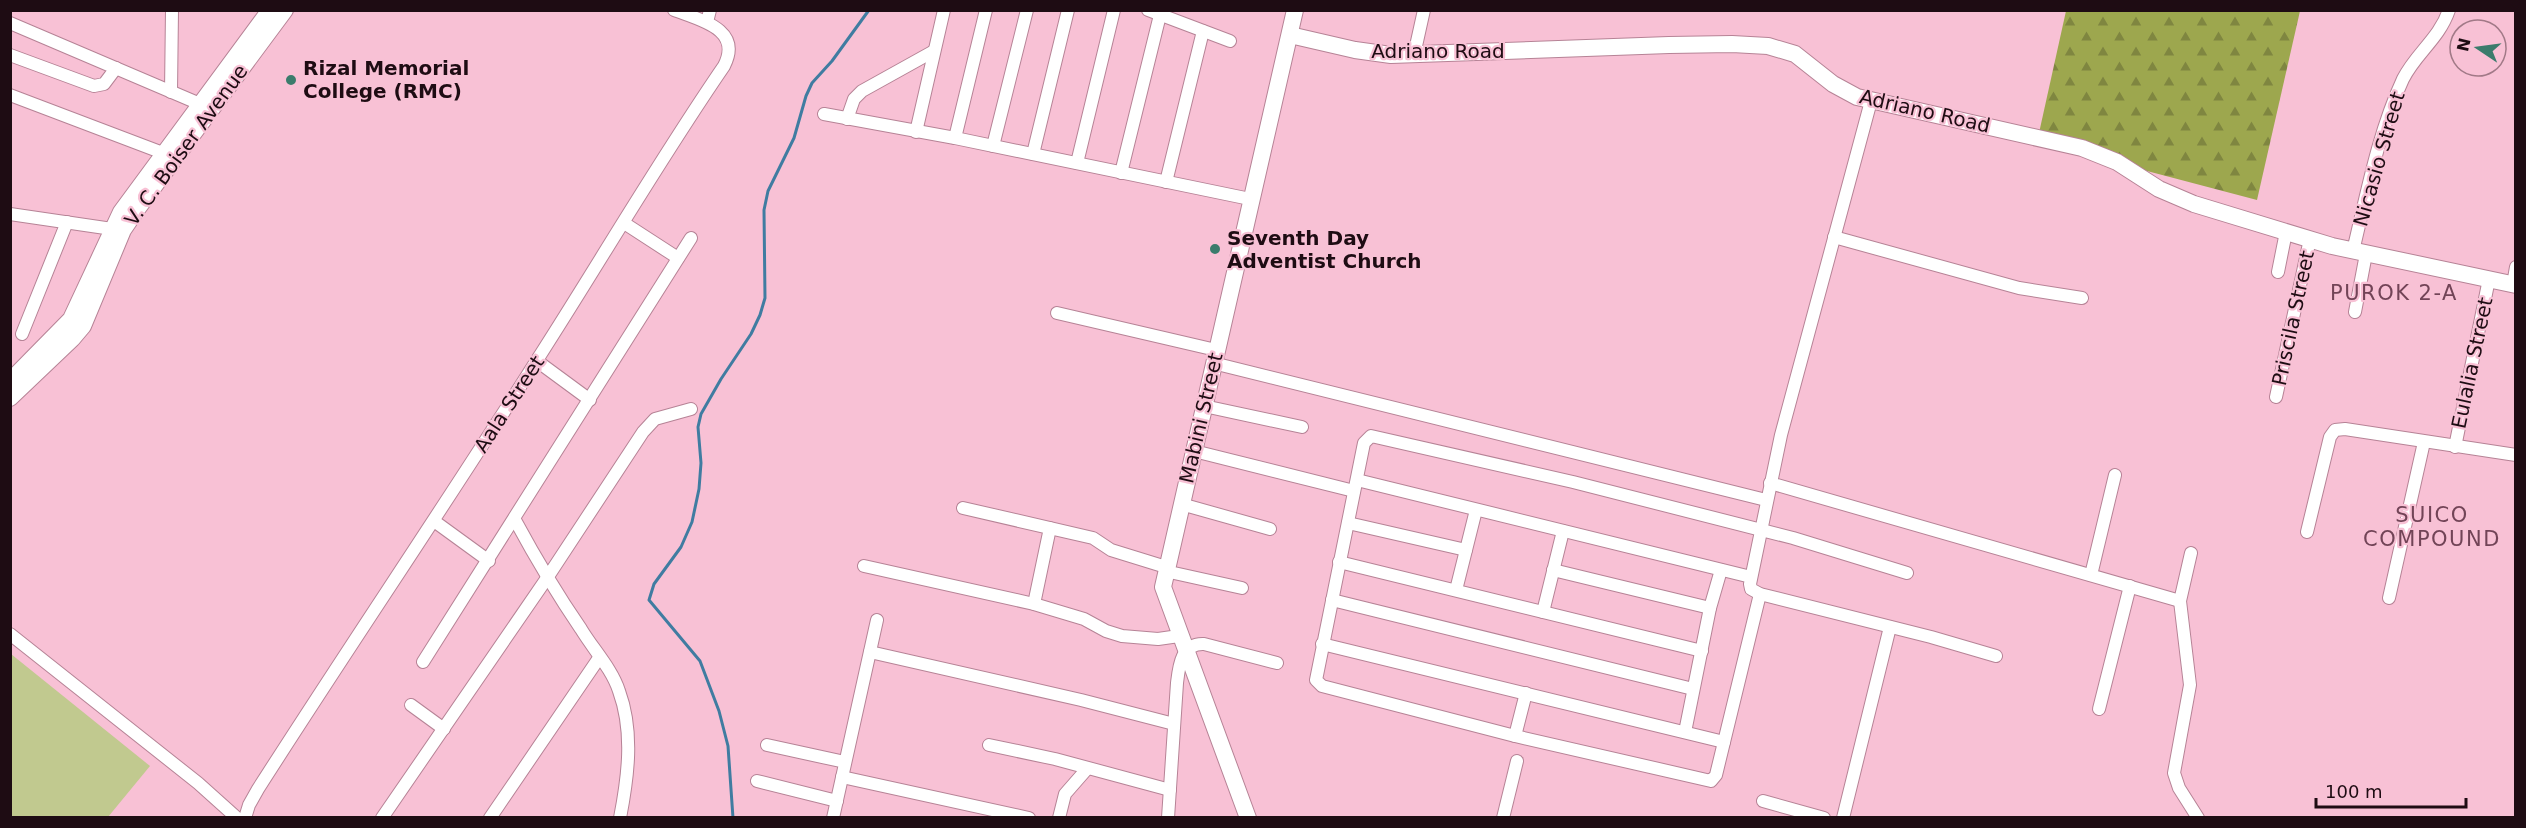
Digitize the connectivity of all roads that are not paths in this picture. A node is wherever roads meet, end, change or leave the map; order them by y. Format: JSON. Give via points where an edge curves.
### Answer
{"nodes":[{"id":1,"x":172,"y":10,"type":"edge"},
{"id":2,"x":285,"y":10,"type":"edge"},
{"id":3,"x":674,"y":10,"type":"edge"},
{"id":4,"x":944,"y":10,"type":"edge"},
{"id":5,"x":986,"y":10,"type":"edge"},
{"id":6,"x":1027,"y":10,"type":"edge"},
{"id":7,"x":1068,"y":10,"type":"edge"},
{"id":8,"x":1114,"y":10,"type":"edge"},
{"id":9,"x":1295,"y":10,"type":"edge"},
{"id":10,"x":1424,"y":10,"type":"edge"},
{"id":11,"x":2449,"y":10,"type":"edge"},
{"id":12,"x":1154,"y":13,"type":"edge"},
{"id":13,"x":709,"y":16,"type":"edge"},
{"id":14,"x":267,"y":21,"type":"edge"},
{"id":15,"x":10,"y":23,"type":"edge"},
{"id":16,"x":1203,"y":31,"type":"junction"},
{"id":17,"x":1290,"y":35,"type":"junction"},
{"id":18,"x":1230,"y":41,"type":"dead end"},
{"id":19,"x":934,"y":51,"type":"junction"},
{"id":20,"x":10,"y":55,"type":"edge"},
{"id":21,"x":1414,"y":55,"type":"junction"},
{"id":22,"x":116,"y":68,"type":"junction"},
{"id":23,"x":171,"y":92,"type":"junction"},
{"id":24,"x":10,"y":95,"type":"edge"},
{"id":25,"x":1871,"y":101,"type":"junction"},
{"id":26,"x":205,"y":108,"type":"junction"},
{"id":27,"x":824,"y":114,"type":"dead end"},
{"id":28,"x":847,"y":119,"type":"junction"},
{"id":29,"x":916,"y":132,"type":"junction"},
{"id":30,"x":955,"y":138,"type":"junction"},
{"id":31,"x":993,"y":146,"type":"junction"},
{"id":32,"x":163,"y":153,"type":"junction"},
{"id":33,"x":1033,"y":154,"type":"junction"},
{"id":34,"x":1077,"y":164,"type":"junction"},
{"id":35,"x":1121,"y":173,"type":"junction"},
{"id":36,"x":1166,"y":182,"type":"junction"},
{"id":37,"x":1250,"y":199,"type":"junction"},
{"id":38,"x":10,"y":214,"type":"edge"},
{"id":39,"x":67,"y":222,"type":"junction"},
{"id":40,"x":624,"y":223,"type":"junction"},
{"id":41,"x":117,"y":229,"type":"junction"},
{"id":42,"x":2286,"y":232,"type":"junction"},
{"id":43,"x":1834,"y":237,"type":"junction"},
{"id":44,"x":691,"y":238,"type":"dead end"},
{"id":45,"x":2310,"y":239,"type":"junction"},
{"id":46,"x":2360,"y":252,"type":"junction"},
{"id":47,"x":678,"y":258,"type":"junction"},
{"id":48,"x":2516,"y":267,"type":"edge"},
{"id":49,"x":2278,"y":272,"type":"dead end"},
{"id":50,"x":2489,"y":279,"type":"junction"},
{"id":51,"x":2514,"y":285,"type":"edge"},
{"id":52,"x":2082,"y":298,"type":"dead end"},
{"id":53,"x":2355,"y":312,"type":"dead end"},
{"id":54,"x":1057,"y":313,"type":"dead end"},
{"id":55,"x":22,"y":334,"type":"dead end"},
{"id":56,"x":1215,"y":356,"type":"junction"},
{"id":57,"x":537,"y":361,"type":"junction"},
{"id":58,"x":14,"y":386,"type":"edge"},
{"id":59,"x":2276,"y":397,"type":"dead end"},
{"id":60,"x":590,"y":400,"type":"junction"},
{"id":61,"x":1204,"y":406,"type":"junction"},
{"id":62,"x":691,"y":410,"type":"dead end"},
{"id":63,"x":1302,"y":427,"type":"dead end"},
{"id":64,"x":2424,"y":442,"type":"junction"},
{"id":65,"x":2455,"y":447,"type":"junction"},
{"id":66,"x":1194,"y":451,"type":"junction"},
{"id":67,"x":2516,"y":455,"type":"edge"},
{"id":68,"x":2115,"y":475,"type":"dead end"},
{"id":69,"x":1770,"y":483,"type":"junction"},
{"id":70,"x":1355,"y":486,"type":"junction"},
{"id":71,"x":1766,"y":500,"type":"junction"},
{"id":72,"x":1181,"y":504,"type":"junction"},
{"id":73,"x":963,"y":508,"type":"dead end"},
{"id":74,"x":1476,"y":510,"type":"junction"},
{"id":75,"x":515,"y":520,"type":"junction"},
{"id":76,"x":434,"y":521,"type":"junction"},
{"id":77,"x":1348,"y":523,"type":"junction"},
{"id":78,"x":1050,"y":528,"type":"junction"},
{"id":79,"x":1270,"y":529,"type":"dead end"},
{"id":80,"x":1761,"y":530,"type":"junction"},
{"id":81,"x":1563,"y":531,"type":"junction"},
{"id":82,"x":2307,"y":532,"type":"dead end"},
{"id":83,"x":1466,"y":550,"type":"junction"},
{"id":84,"x":2191,"y":553,"type":"dead end"},
{"id":85,"x":489,"y":561,"type":"junction"},
{"id":86,"x":1340,"y":562,"type":"junction"},
{"id":87,"x":864,"y":566,"type":"dead end"},
{"id":88,"x":1166,"y":569,"type":"junction"},
{"id":89,"x":1553,"y":570,"type":"junction"},
{"id":90,"x":1720,"y":570,"type":"junction"},
{"id":91,"x":1907,"y":573,"type":"dead end"},
{"id":92,"x":2091,"y":575,"type":"junction"},
{"id":93,"x":1751,"y":577,"type":"junction"},
{"id":94,"x":547,"y":578,"type":"junction"},
{"id":95,"x":2130,"y":586,"type":"junction"},
{"id":96,"x":1242,"y":588,"type":"dead end"},
{"id":97,"x":1456,"y":590,"type":"junction"},
{"id":98,"x":1760,"y":594,"type":"junction"},
{"id":99,"x":2389,"y":598,"type":"dead end"},
{"id":100,"x":1332,"y":600,"type":"junction"},
{"id":101,"x":2180,"y":600,"type":"junction"},
{"id":102,"x":1034,"y":604,"type":"junction"},
{"id":103,"x":1710,"y":609,"type":"junction"},
{"id":104,"x":1543,"y":612,"type":"junction"},
{"id":105,"x":877,"y":620,"type":"dead end"},
{"id":106,"x":1890,"y":627,"type":"junction"},
{"id":107,"x":10,"y":634,"type":"edge"},
{"id":108,"x":1182,"y":644,"type":"junction"},
{"id":109,"x":1322,"y":644,"type":"junction"},
{"id":110,"x":1702,"y":651,"type":"junction"},
{"id":111,"x":870,"y":652,"type":"junction"},
{"id":112,"x":1996,"y":656,"type":"dead end"},
{"id":113,"x":599,"y":658,"type":"junction"},
{"id":114,"x":423,"y":662,"type":"dead end"},
{"id":115,"x":1277,"y":663,"type":"dead end"},
{"id":116,"x":1693,"y":689,"type":"junction"},
{"id":117,"x":1526,"y":693,"type":"junction"},
{"id":118,"x":411,"y":705,"type":"dead end"},
{"id":119,"x":2099,"y":709,"type":"dead end"},
{"id":120,"x":1174,"y":724,"type":"junction"},
{"id":121,"x":444,"y":729,"type":"junction"},
{"id":122,"x":1685,"y":732,"type":"junction"},
{"id":123,"x":1515,"y":735,"type":"junction"},
{"id":124,"x":1724,"y":742,"type":"junction"},
{"id":125,"x":767,"y":745,"type":"dead end"},
{"id":126,"x":989,"y":745,"type":"dead end"},
{"id":127,"x":1517,"y":761,"type":"dead end"},
{"id":128,"x":846,"y":762,"type":"junction"},
{"id":129,"x":1086,"y":770,"type":"junction"},
{"id":130,"x":842,"y":777,"type":"junction"},
{"id":131,"x":757,"y":781,"type":"dead end"},
{"id":132,"x":1170,"y":790,"type":"junction"},
{"id":133,"x":837,"y":801,"type":"junction"},
{"id":134,"x":1763,"y":801,"type":"dead end"},
{"id":135,"x":237,"y":818,"type":"edge"},
{"id":136,"x":246,"y":818,"type":"edge"},
{"id":137,"x":382,"y":818,"type":"edge"},
{"id":138,"x":490,"y":818,"type":"edge"},
{"id":139,"x":620,"y":818,"type":"edge"},
{"id":140,"x":833,"y":818,"type":"edge"},
{"id":141,"x":1029,"y":818,"type":"edge"},
{"id":142,"x":1059,"y":818,"type":"edge"},
{"id":143,"x":1168,"y":818,"type":"edge"},
{"id":144,"x":1248,"y":818,"type":"edge"},
{"id":145,"x":1503,"y":818,"type":"edge"},
{"id":146,"x":1824,"y":818,"type":"edge"},
{"id":147,"x":1843,"y":818,"type":"edge"},
{"id":148,"x":2198,"y":818,"type":"edge"}],
"edges":[{"from":1,"to":23,"type":"street"},
{"from":2,"to":14,"type":"street","name":"V. C. Boiser Avenue"},
{"from":3,"to":13,"type":"street","name":"Aala Street"},
{"from":4,"to":19,"type":"street"},
{"from":5,"to":30,"type":"street"},
{"from":6,"to":31,"type":"street"},
{"from":7,"to":33,"type":"street"},
{"from":8,"to":34,"type":"street"},
{"from":9,"to":17,"type":"street","name":"Mabini Street"},
{"from":10,"to":21,"type":"street"},
{"from":11,"to":46,"type":"street","name":"Nicasio Street","via":[[2443,26],[2413,63],[2394,99],[2380,143]]},
{"from":12,"to":16,"type":"street"},
{"from":12,"to":35,"type":"street"},
{"from":13,"to":40,"type":"street","name":"Aala Street","via":[[725,36],[729,56]]},
{"from":14,"to":26,"type":"street","name":"V. C. Boiser Avenue"},
{"from":15,"to":22,"type":"street"},
{"from":16,"to":18,"type":"street"},
{"from":16,"to":36,"type":"street"},
{"from":17,"to":21,"type":"street","name":"Adriano Road","via":[[1374,53]]},
{"from":17,"to":37,"type":"street","name":"Mabini Street"},
{"from":19,"to":28,"type":"street","via":[[862,91],[854,99]]},
{"from":19,"to":29,"type":"street"},
{"from":20,"to":22,"type":"street","via":[[94,86],[104,84]]},
{"from":21,"to":25,"type":"street","name":"Adriano Road","via":[[1668,45],[1768,46],[1795,54],[1844,91]]},
{"from":22,"to":23,"type":"street"},
{"from":23,"to":26,"type":"street"},
{"from":24,"to":32,"type":"street"},
{"from":25,"to":42,"type":"street","name":"Adriano Road","via":[[2082,148],[2117,162],[2176,197]]},
{"from":25,"to":43,"type":"street"},
{"from":26,"to":32,"type":"street","name":"V. C. Boiser Avenue"},
{"from":26,"to":41,"type":"street","name":"V. C. Boiser Avenue"},
{"from":27,"to":28,"type":"street"},
{"from":28,"to":29,"type":"street"},
{"from":29,"to":30,"type":"street"},
{"from":30,"to":31,"type":"street"},
{"from":31,"to":33,"type":"street"},
{"from":32,"to":41,"type":"street","name":"V. C. Boiser Avenue"},
{"from":33,"to":34,"type":"street"},
{"from":34,"to":35,"type":"street"},
{"from":35,"to":36,"type":"street"},
{"from":36,"to":37,"type":"street"},
{"from":37,"to":56,"type":"street","name":"Mabini Street"},
{"from":38,"to":39,"type":"street"},
{"from":39,"to":41,"type":"street"},
{"from":39,"to":55,"type":"street"},
{"from":40,"to":47,"type":"street"},
{"from":40,"to":57,"type":"street","name":"Aala Street"},
{"from":41,"to":58,"type":"street","name":"V. C. Boiser Avenue","via":[[71,319]]},
{"from":42,"to":45,"type":"street","name":"Adriano Road"},
{"from":42,"to":49,"type":"street"},
{"from":43,"to":52,"type":"street","via":[[2019,288]]},
{"from":43,"to":69,"type":"street"},
{"from":44,"to":47,"type":"street"},
{"from":45,"to":46,"type":"street","name":"Adriano Road"},
{"from":45,"to":59,"type":"street","name":"Priscila Street"},
{"from":46,"to":50,"type":"street","name":"Adriano Road"},
{"from":46,"to":53,"type":"street","name":"Nicasio Street"},
{"from":47,"to":60,"type":"street"},
{"from":48,"to":51,"type":"street"},
{"from":50,"to":51,"type":"street","name":"Adriano Road"},
{"from":50,"to":65,"type":"street","name":"Eulalia Street"},
{"from":54,"to":56,"type":"street"},
{"from":56,"to":61,"type":"street","name":"Mabini Street"},
{"from":56,"to":71,"type":"street"},
{"from":57,"to":60,"type":"street"},
{"from":57,"to":76,"type":"street","name":"Aala Street"},
{"from":60,"to":75,"type":"street"},
{"from":61,"to":63,"type":"street"},
{"from":61,"to":66,"type":"street","name":"Mabini Street"},
{"from":62,"to":94,"type":"street","via":[[655,419],[647,426]]},
{"from":64,"to":65,"type":"street"},
{"from":64,"to":82,"type":"street","via":[[2336,430],[2330,437]]},
{"from":64,"to":99,"type":"street"},
{"from":65,"to":67,"type":"street"},
{"from":66,"to":70,"type":"street"},
{"from":66,"to":72,"type":"street","name":"Mabini Street"},
{"from":68,"to":92,"type":"street"},
{"from":69,"to":71,"type":"street"},
{"from":69,"to":92,"type":"street"},
{"from":70,"to":74,"type":"street"},
{"from":70,"to":77,"type":"street"},
{"from":70,"to":80,"type":"street","via":[[1366,440],[1374,436]]},
{"from":71,"to":80,"type":"street"},
{"from":72,"to":79,"type":"street"},
{"from":72,"to":88,"type":"street","name":"Mabini Street"},
{"from":73,"to":78,"type":"street"},
{"from":74,"to":81,"type":"street"},
{"from":74,"to":83,"type":"street"},
{"from":75,"to":85,"type":"street"},
{"from":75,"to":94,"type":"street"},
{"from":76,"to":85,"type":"street"},
{"from":76,"to":136,"type":"street","name":"Aala Street","via":[[264,780]]},
{"from":77,"to":83,"type":"street"},
{"from":77,"to":86,"type":"street"},
{"from":78,"to":88,"type":"street","via":[[1093,538],[1111,550]]},
{"from":78,"to":102,"type":"street"},
{"from":80,"to":91,"type":"street"},
{"from":80,"to":93,"type":"street"},
{"from":81,"to":89,"type":"street"},
{"from":81,"to":90,"type":"street"},
{"from":83,"to":97,"type":"street"},
{"from":84,"to":101,"type":"street"},
{"from":85,"to":114,"type":"street"},
{"from":86,"to":97,"type":"street"},
{"from":86,"to":100,"type":"street"},
{"from":87,"to":102,"type":"street"},
{"from":88,"to":96,"type":"street"},
{"from":88,"to":108,"type":"street","name":"Mabini Street","via":[[1163,594]]},
{"from":89,"to":103,"type":"street"},
{"from":89,"to":104,"type":"street"},
{"from":90,"to":93,"type":"street"},
{"from":90,"to":103,"type":"street"},
{"from":92,"to":95,"type":"street"},
{"from":93,"to":98,"type":"street","via":[[1751,589]]},
{"from":94,"to":113,"type":"street"},
{"from":94,"to":121,"type":"street"},
{"from":95,"to":101,"type":"street"},
{"from":95,"to":119,"type":"street"},
{"from":97,"to":104,"type":"street"},
{"from":98,"to":106,"type":"street"},
{"from":98,"to":124,"type":"street"},
{"from":100,"to":109,"type":"street"},
{"from":100,"to":116,"type":"street"},
{"from":101,"to":148,"type":"street","via":[[2190,685],[2174,773]]},
{"from":102,"to":108,"type":"street","via":[[1122,636]]},
{"from":103,"to":110,"type":"street"},
{"from":104,"to":110,"type":"street"},
{"from":105,"to":111,"type":"street"},
{"from":106,"to":112,"type":"street"},
{"from":106,"to":147,"type":"street"},
{"from":107,"to":135,"type":"street"},
{"from":108,"to":115,"type":"street","via":[[1204,644]]},
{"from":108,"to":120,"type":"street"},
{"from":108,"to":144,"type":"street","name":"Mabini Street"},
{"from":109,"to":117,"type":"street"},
{"from":109,"to":123,"type":"street","via":[[1316,677],[1319,686]]},
{"from":110,"to":116,"type":"street"},
{"from":111,"to":120,"type":"street"},
{"from":111,"to":128,"type":"street"},
{"from":113,"to":138,"type":"street"},
{"from":113,"to":139,"type":"street","via":[[615,681],[626,715],[627,772]]},
{"from":116,"to":122,"type":"street"},
{"from":117,"to":122,"type":"street"},
{"from":117,"to":123,"type":"street"},
{"from":118,"to":121,"type":"street"},
{"from":120,"to":132,"type":"street"},
{"from":121,"to":137,"type":"street"},
{"from":122,"to":124,"type":"street"},
{"from":123,"to":124,"type":"street","via":[[1712,781]]},
{"from":125,"to":128,"type":"street"},
{"from":126,"to":129,"type":"street"},
{"from":127,"to":145,"type":"street"},
{"from":128,"to":130,"type":"street"},
{"from":129,"to":132,"type":"street"},
{"from":129,"to":142,"type":"street","via":[[1065,794]]},
{"from":130,"to":133,"type":"street"},
{"from":130,"to":141,"type":"street"},
{"from":131,"to":133,"type":"street"},
{"from":132,"to":143,"type":"street"},
{"from":133,"to":140,"type":"street"},
{"from":134,"to":146,"type":"street"}]}
